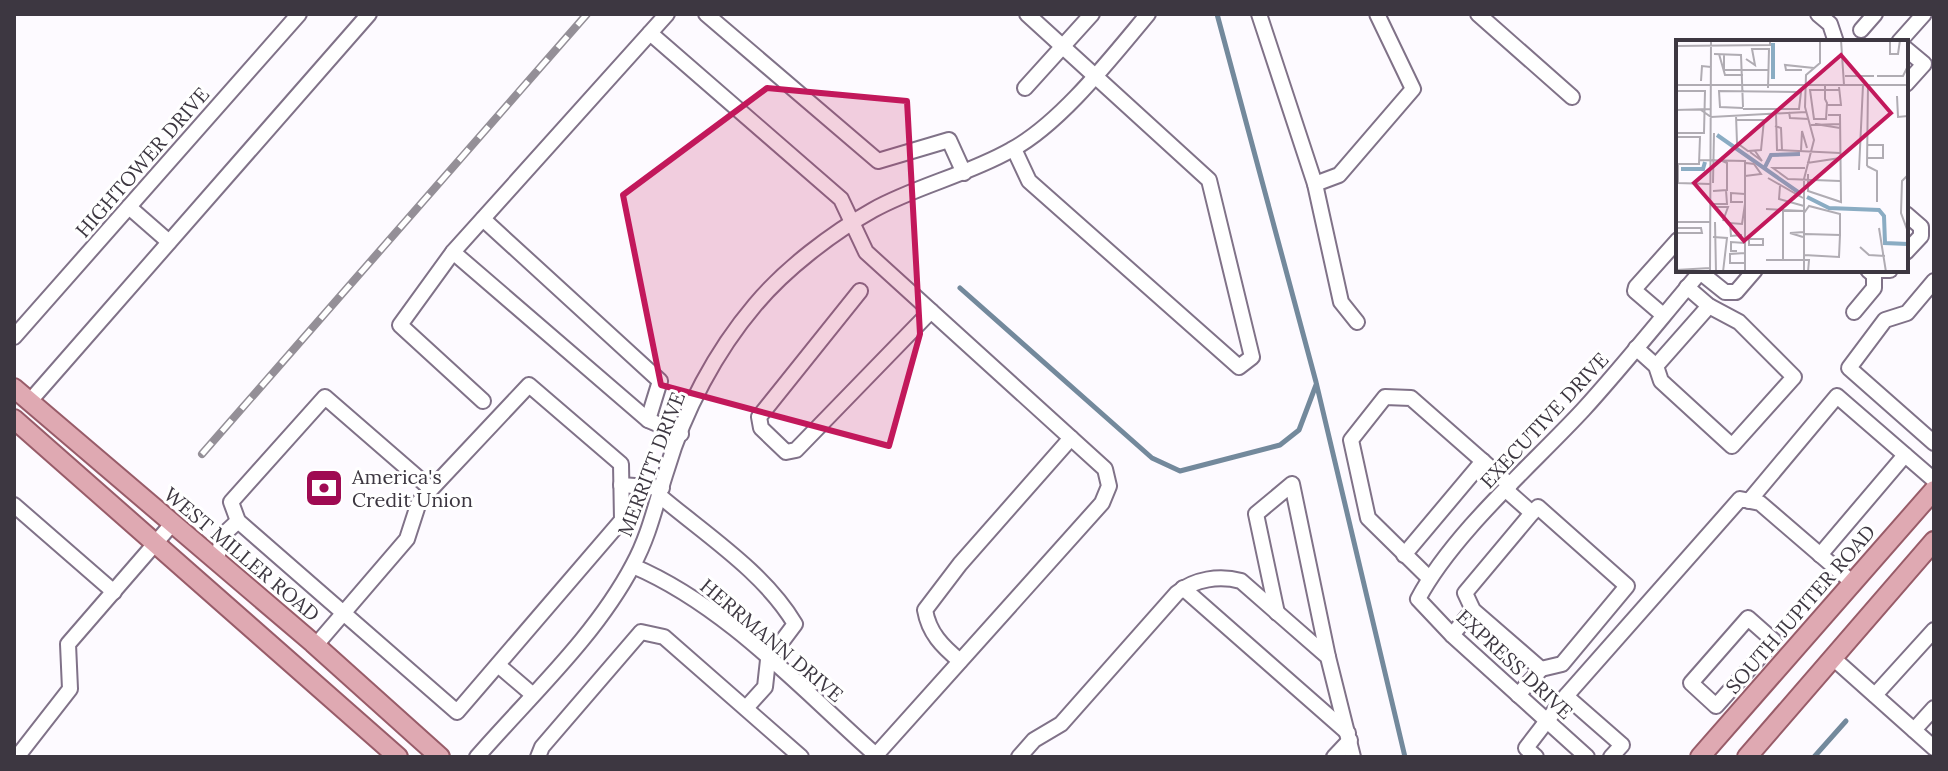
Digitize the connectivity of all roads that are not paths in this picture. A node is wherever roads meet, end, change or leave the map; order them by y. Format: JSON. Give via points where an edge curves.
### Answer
{"nodes":[{"id":1,"x":299,"y":14,"type":"edge"},
{"id":2,"x":667,"y":14,"type":"edge"},
{"id":3,"x":706,"y":14,"type":"edge"},
{"id":4,"x":1027,"y":14,"type":"edge"},
{"id":5,"x":1092,"y":14,"type":"edge"},
{"id":6,"x":1148,"y":14,"type":"edge"},
{"id":7,"x":1259,"y":14,"type":"edge"},
{"id":8,"x":1377,"y":14,"type":"edge"},
{"id":9,"x":1478,"y":14,"type":"edge"},
{"id":10,"x":1818,"y":14,"type":"edge"},
{"id":11,"x":1875,"y":14,"type":"edge"},
{"id":12,"x":1924,"y":14,"type":"edge"},
{"id":13,"x":365,"y":15,"type":"edge"},
{"id":14,"x":1861,"y":30,"type":"dead end"},
{"id":15,"x":650,"y":33,"type":"junction"},
{"id":16,"x":1835,"y":40,"type":"edge"},
{"id":17,"x":1901,"y":40,"type":"edge"},
{"id":18,"x":1062,"y":47,"type":"junction"},
{"id":19,"x":1908,"y":50,"type":"edge"},
{"id":20,"x":1929,"y":64,"type":"edge"},
{"id":21,"x":1095,"y":77,"type":"junction"},
{"id":22,"x":1908,"y":82,"type":"edge"},
{"id":23,"x":1025,"y":88,"type":"dead end"},
{"id":24,"x":1572,"y":97,"type":"dead end"},
{"id":25,"x":1014,"y":149,"type":"junction"},
{"id":26,"x":964,"y":173,"type":"junction"},
{"id":27,"x":1315,"y":184,"type":"junction"},
{"id":28,"x":129,"y":207,"type":"junction"},
{"id":29,"x":1908,"y":208,"type":"edge"},
{"id":30,"x":1908,"y":216,"type":"edge"},
{"id":31,"x":483,"y":219,"type":"junction"},
{"id":32,"x":852,"y":224,"type":"junction"},
{"id":33,"x":1934,"y":228,"type":"edge"},
{"id":34,"x":169,"y":242,"type":"junction"},
{"id":35,"x":1676,"y":242,"type":"edge"},
{"id":36,"x":1908,"y":250,"type":"edge"},
{"id":37,"x":453,"y":252,"type":"junction"},
{"id":38,"x":1700,"y":272,"type":"edge"},
{"id":39,"x":1702,"y":272,"type":"edge"},
{"id":40,"x":1753,"y":272,"type":"edge"},
{"id":41,"x":1870,"y":272,"type":"edge"},
{"id":42,"x":1934,"y":281,"type":"edge"},
{"id":43,"x":1687,"y":287,"type":"junction"},
{"id":44,"x":860,"y":291,"type":"dead end"},
{"id":45,"x":1709,"y":306,"type":"junction"},
{"id":46,"x":931,"y":311,"type":"junction"},
{"id":47,"x":1854,"y":312,"type":"dead end"},
{"id":48,"x":1663,"y":315,"type":"junction"},
{"id":49,"x":1357,"y":322,"type":"dead end"},
{"id":50,"x":14,"y":337,"type":"edge"},
{"id":51,"x":1636,"y":348,"type":"junction"},
{"id":52,"x":1656,"y":366,"type":"junction"},
{"id":53,"x":14,"y":388,"type":"edge"},
{"id":54,"x":30,"y":401,"type":"junction"},
{"id":55,"x":483,"y":401,"type":"dead end"},
{"id":56,"x":14,"y":419,"type":"edge"},
{"id":57,"x":648,"y":420,"type":"junction"},
{"id":58,"x":681,"y":434,"type":"junction"},
{"id":59,"x":1071,"y":438,"type":"junction"},
{"id":60,"x":1934,"y":445,"type":"edge"},
{"id":61,"x":1905,"y":455,"type":"junction"},
{"id":62,"x":1483,"y":461,"type":"junction"},
{"id":63,"x":1919,"y":467,"type":"junction"},
{"id":64,"x":1934,"y":480,"type":"edge"},
{"id":65,"x":621,"y":485,"type":"junction"},
{"id":66,"x":1508,"y":487,"type":"junction"},
{"id":67,"x":431,"y":489,"type":"junction"},
{"id":68,"x":1934,"y":490,"type":"edge"},
{"id":69,"x":661,"y":492,"type":"junction"},
{"id":70,"x":1749,"y":501,"type":"junction"},
{"id":71,"x":14,"y":505,"type":"edge"},
{"id":72,"x":1532,"y":513,"type":"junction"},
{"id":73,"x":238,"y":521,"type":"junction"},
{"id":74,"x":172,"y":524,"type":"junction"},
{"id":75,"x":1934,"y":541,"type":"edge"},
{"id":76,"x":156,"y":544,"type":"junction"},
{"id":77,"x":1404,"y":555,"type":"junction"},
{"id":78,"x":1820,"y":555,"type":"junction"},
{"id":79,"x":216,"y":561,"type":"junction"},
{"id":80,"x":633,"y":566,"type":"junction"},
{"id":81,"x":1429,"y":578,"type":"junction"},
{"id":82,"x":1853,"y":583,"type":"junction"},
{"id":83,"x":1183,"y":588,"type":"junction"},
{"id":84,"x":114,"y":592,"type":"junction"},
{"id":85,"x":1418,"y":599,"type":"joint"},
{"id":86,"x":1473,"y":610,"type":"junction"},
{"id":87,"x":346,"y":612,"type":"junction"},
{"id":88,"x":1277,"y":613,"type":"junction"},
{"id":89,"x":1934,"y":630,"type":"edge"},
{"id":90,"x":1808,"y":634,"type":"junction"},
{"id":91,"x":1452,"y":635,"type":"junction"},
{"id":92,"x":316,"y":645,"type":"junction"},
{"id":93,"x":1328,"y":657,"type":"junction"},
{"id":94,"x":1833,"y":658,"type":"junction"},
{"id":95,"x":768,"y":660,"type":"junction"},
{"id":96,"x":960,"y":661,"type":"junction"},
{"id":97,"x":498,"y":665,"type":"junction"},
{"id":98,"x":1541,"y":669,"type":"junction"},
{"id":99,"x":1741,"y":678,"type":"junction"},
{"id":100,"x":1757,"y":692,"type":"junction"},
{"id":101,"x":532,"y":694,"type":"junction"},
{"id":102,"x":1518,"y":695,"type":"junction"},
{"id":103,"x":1875,"y":695,"type":"junction"},
{"id":104,"x":1566,"y":696,"type":"junction"},
{"id":105,"x":746,"y":708,"type":"junction"},
{"id":106,"x":1934,"y":708,"type":"edge"},
{"id":107,"x":1546,"y":720,"type":"junction"},
{"id":108,"x":1914,"y":730,"type":"junction"},
{"id":109,"x":1349,"y":736,"type":"junction"},
{"id":110,"x":1934,"y":748,"type":"edge"},
{"id":111,"x":877,"y":756,"type":"edge"},
{"id":112,"x":17,"y":757,"type":"edge"},
{"id":113,"x":398,"y":757,"type":"edge"},
{"id":114,"x":440,"y":757,"type":"edge"},
{"id":115,"x":477,"y":757,"type":"edge"},
{"id":116,"x":538,"y":757,"type":"edge"},
{"id":117,"x":801,"y":757,"type":"edge"},
{"id":118,"x":1019,"y":757,"type":"edge"},
{"id":119,"x":1334,"y":757,"type":"edge"},
{"id":120,"x":1353,"y":757,"type":"edge"},
{"id":121,"x":1536,"y":757,"type":"edge"},
{"id":122,"x":1587,"y":757,"type":"edge"},
{"id":123,"x":1611,"y":757,"type":"edge"},
{"id":124,"x":1700,"y":757,"type":"edge"},
{"id":125,"x":1747,"y":757,"type":"edge"}],
"edges":[{"from":1,"to":28,"type":"street","name":"HIGHTOWER DRIVE"},
{"from":2,"to":15,"type":"street"},
{"from":3,"to":26,"type":"street","via":[[878,161],[949,140]]},
{"from":4,"to":18,"type":"street"},
{"from":5,"to":18,"type":"street"},
{"from":6,"to":21,"type":"street","name":"MERRITT DRIVE"},
{"from":7,"to":27,"type":"street"},
{"from":8,"to":27,"type":"street","via":[[1413,89],[1339,175]]},
{"from":9,"to":24,"type":"street"},
{"from":10,"to":16,"type":"street","via":[[1830,24]]},
{"from":11,"to":14,"type":"street"},
{"from":12,"to":17,"type":"street"},
{"from":13,"to":34,"type":"street"},
{"from":15,"to":31,"type":"street"},
{"from":15,"to":32,"type":"street","via":[[841,199]]},
{"from":18,"to":21,"type":"street"},
{"from":18,"to":23,"type":"street"},
{"from":19,"to":20,"type":"street"},
{"from":20,"to":22,"type":"street"},
{"from":21,"to":25,"type":"street","name":"MERRITT DRIVE"},
{"from":21,"to":25,"type":"street","via":[[1209,180],[1252,357],[1239,367],[1029,181]]},
{"from":25,"to":26,"type":"street","name":"MERRITT DRIVE"},
{"from":26,"to":32,"type":"street","name":"MERRITT DRIVE","via":[[873,210]]},
{"from":27,"to":49,"type":"street","via":[[1341,302]]},
{"from":28,"to":34,"type":"street"},
{"from":28,"to":50,"type":"street","name":"HIGHTOWER DRIVE"},
{"from":29,"to":33,"type":"street"},
{"from":30,"to":36,"type":"street","via":[[1921,227],[1921,236]]},
{"from":31,"to":37,"type":"street"},
{"from":31,"to":57,"type":"street","via":[[660,381]]},
{"from":32,"to":46,"type":"street","via":[[866,252]]},
{"from":32,"to":58,"type":"street","name":"MERRITT DRIVE","via":[[756,303],[721,352]]},
{"from":34,"to":54,"type":"street"},
{"from":35,"to":48,"type":"street","via":[[1635,291]]},
{"from":37,"to":55,"type":"street","via":[[400,325]]},
{"from":37,"to":57,"type":"street"},
{"from":38,"to":43,"type":"street","name":"EXECUTIVE DRIVE"},
{"from":39,"to":40,"type":"street","via":[[1725,292],[1736,292]]},
{"from":41,"to":47,"type":"street","via":[[1874,288]]},
{"from":42,"to":60,"type":"street","via":[[1907,313],[1885,320],[1849,368]]},
{"from":43,"to":45,"type":"street"},
{"from":43,"to":48,"type":"street","name":"EXECUTIVE DRIVE"},
{"from":44,"to":46,"type":"street","via":[[759,417],[761,428],[786,452],[796,450]]},
{"from":45,"to":52,"type":"street"},
{"from":45,"to":52,"type":"street","via":[[1739,322],[1794,377],[1732,446],[1661,381]]},
{"from":46,"to":59,"type":"street"},
{"from":48,"to":51,"type":"street","name":"EXECUTIVE DRIVE"},
{"from":51,"to":52,"type":"street"},
{"from":51,"to":66,"type":"street","name":"EXECUTIVE DRIVE"},
{"from":53,"to":54,"type":"main road","name":"WEST MILLER ROAD"},
{"from":54,"to":74,"type":"main road","name":"WEST MILLER ROAD"},
{"from":56,"to":76,"type":"main road"},
{"from":57,"to":58,"type":"street"},
{"from":58,"to":69,"type":"street","name":"MERRITT DRIVE"},
{"from":59,"to":96,"type":"street","via":[[925,610],[928,626]]},
{"from":59,"to":96,"type":"street","via":[[1105,469],[1109,486],[1102,503]]},
{"from":60,"to":63,"type":"street"},
{"from":61,"to":63,"type":"street"},
{"from":61,"to":70,"type":"street","via":[[1837,396]]},
{"from":61,"to":78,"type":"street"},
{"from":62,"to":66,"type":"street"},
{"from":62,"to":77,"type":"street"},
{"from":62,"to":77,"type":"street","via":[[1403,396],[1385,397],[1352,436],[1368,518]]},
{"from":63,"to":64,"type":"street"},
{"from":65,"to":67,"type":"street","via":[[621,464],[529,385]]},
{"from":65,"to":69,"type":"street"},
{"from":65,"to":97,"type":"street","via":[[622,520]]},
{"from":66,"to":72,"type":"street"},
{"from":66,"to":81,"type":"street","name":"EXECUTIVE DRIVE"},
{"from":67,"to":73,"type":"street","via":[[325,397],[231,502]]},
{"from":67,"to":87,"type":"street","via":[[419,502],[407,539]]},
{"from":68,"to":82,"type":"main road","name":"SOUTH JUPITER ROAD"},
{"from":69,"to":80,"type":"street","name":"MERRITT DRIVE"},
{"from":69,"to":95,"type":"street","via":[[783,604],[795,624]]},
{"from":70,"to":78,"type":"street","via":[[1760,503]]},
{"from":70,"to":104,"type":"street","via":[[1740,499]]},
{"from":71,"to":84,"type":"street"},
{"from":72,"to":86,"type":"street","via":[[1465,593]]},
{"from":72,"to":98,"type":"street","via":[[1538,507],[1627,586],[1562,664]]},
{"from":73,"to":79,"type":"street","via":[[224,534]]},
{"from":73,"to":87,"type":"street"},
{"from":74,"to":76,"type":"street"},
{"from":74,"to":79,"type":"main road","name":"WEST MILLER ROAD"},
{"from":75,"to":94,"type":"main road"},
{"from":76,"to":84,"type":"street"},
{"from":76,"to":113,"type":"main road"},
{"from":77,"to":81,"type":"street"},
{"from":78,"to":82,"type":"street"},
{"from":79,"to":92,"type":"main road","name":"WEST MILLER ROAD"},
{"from":80,"to":95,"type":"street","name":"HERRMANN DRIVE","via":[[668,581]]},
{"from":80,"to":101,"type":"street","name":"MERRITT DRIVE","via":[[605,612]]},
{"from":81,"to":85,"type":"street","name":"EXECUTIVE DRIVE"},
{"from":82,"to":90,"type":"main road","name":"SOUTH JUPITER ROAD"},
{"from":83,"to":88,"type":"street","via":[[1226,577],[1241,581]]},
{"from":83,"to":109,"type":"street"},
{"from":83,"to":118,"type":"street","via":[[1061,724],[1034,740]]},
{"from":84,"to":112,"type":"street","via":[[68,644],[70,689]]},
{"from":85,"to":91,"type":"street","name":"EXPRESS DRIVE"},
{"from":86,"to":91,"type":"street"},
{"from":86,"to":98,"type":"street"},
{"from":87,"to":92,"type":"street"},
{"from":87,"to":97,"type":"street","via":[[457,712]]},
{"from":88,"to":93,"type":"street"},
{"from":88,"to":93,"type":"street","via":[[1256,514],[1292,484]]},
{"from":89,"to":103,"type":"street"},
{"from":90,"to":94,"type":"main road"},
{"from":90,"to":100,"type":"main road","name":"SOUTH JUPITER ROAD"},
{"from":91,"to":102,"type":"street","name":"EXPRESS DRIVE"},
{"from":92,"to":114,"type":"main road","name":"WEST MILLER ROAD"},
{"from":93,"to":109,"type":"street"},
{"from":94,"to":103,"type":"street"},
{"from":94,"to":125,"type":"main road"},
{"from":95,"to":105,"type":"street","via":[[765,687]]},
{"from":95,"to":111,"type":"street","name":"HERRMANN DRIVE"},
{"from":96,"to":111,"type":"street"},
{"from":97,"to":101,"type":"street"},
{"from":98,"to":102,"type":"street"},
{"from":99,"to":99,"type":"street","via":[[1716,706],[1691,683],[1748,618],[1774,641]]},
{"from":99,"to":100,"type":"street"},
{"from":100,"to":124,"type":"main road","name":"SOUTH JUPITER ROAD"},
{"from":101,"to":115,"type":"street","name":"MERRITT DRIVE"},
{"from":102,"to":107,"type":"street","name":"EXPRESS DRIVE"},
{"from":103,"to":108,"type":"street"},
{"from":104,"to":107,"type":"street"},
{"from":104,"to":123,"type":"street","via":[[1622,745]]},
{"from":105,"to":116,"type":"street","via":[[664,637],[641,632]]},
{"from":105,"to":117,"type":"street"},
{"from":106,"to":108,"type":"street"},
{"from":107,"to":121,"type":"street","via":[[1526,748]]},
{"from":107,"to":122,"type":"street","name":"EXPRESS DRIVE"},
{"from":108,"to":110,"type":"street"},
{"from":109,"to":119,"type":"street"},
{"from":109,"to":120,"type":"street"}]}
